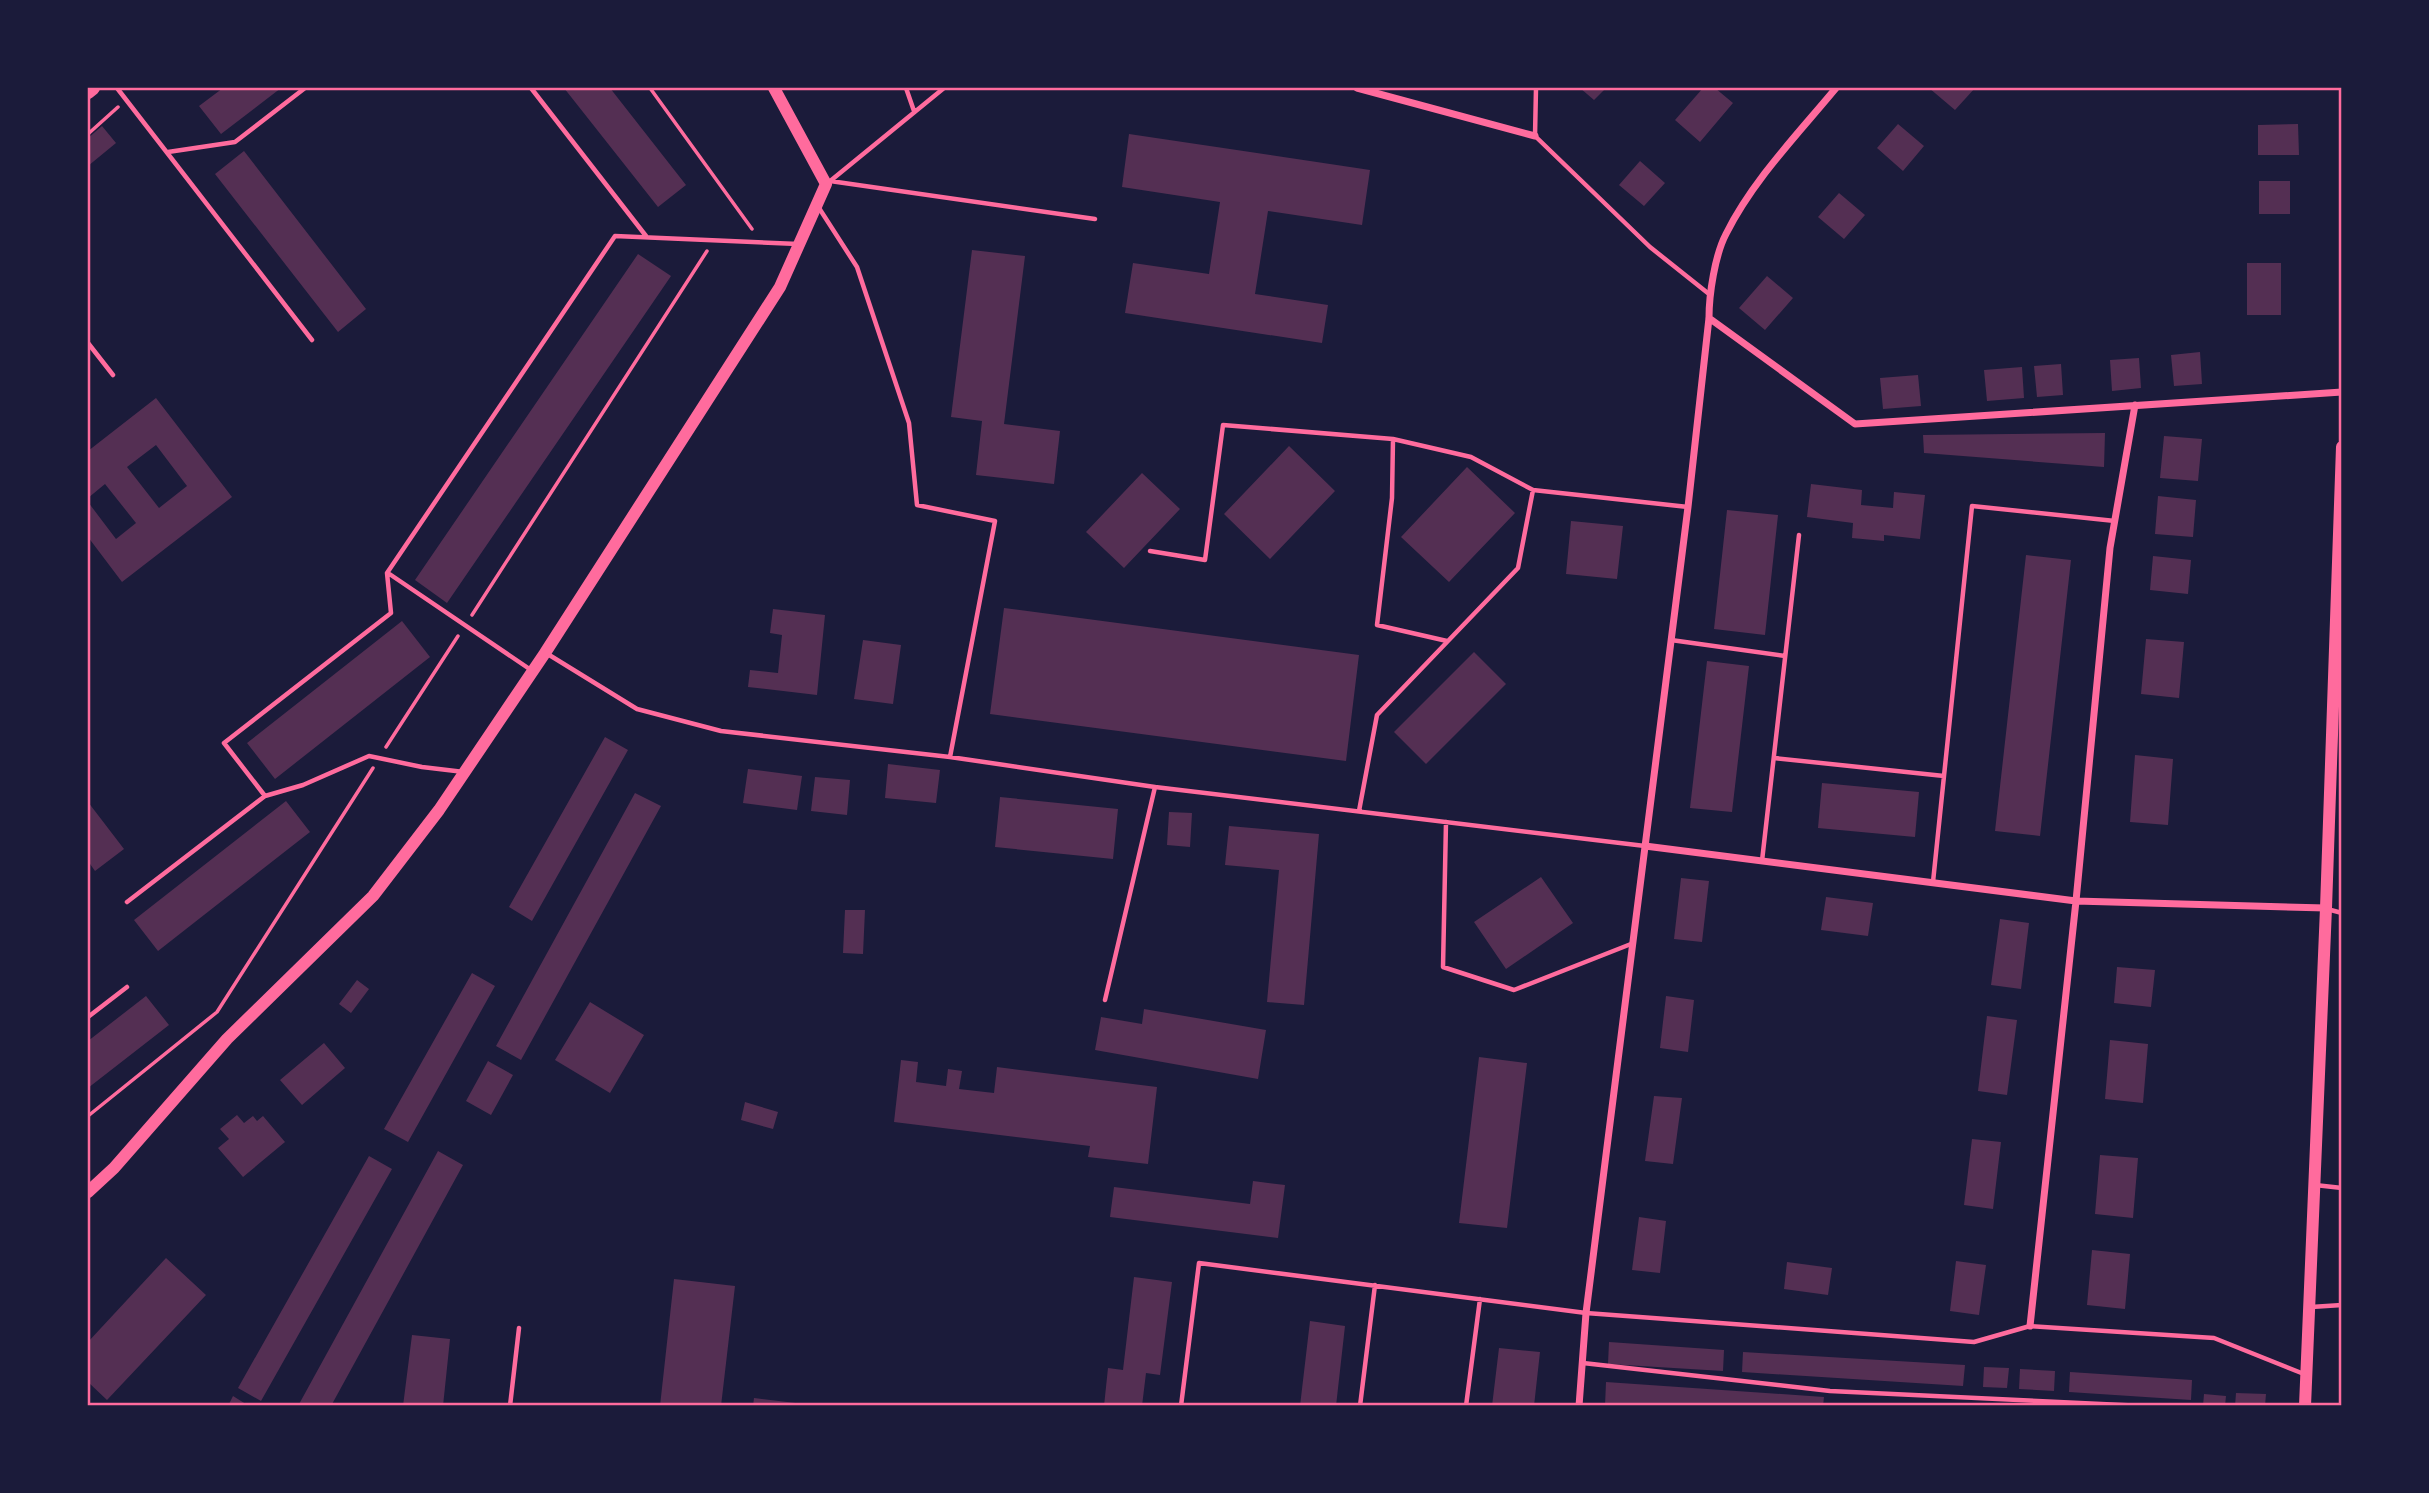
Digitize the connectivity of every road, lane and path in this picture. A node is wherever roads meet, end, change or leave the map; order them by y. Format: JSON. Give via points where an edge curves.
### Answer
{"nodes":[{"id":1,"x":93,"y":88,"type":"edge"},
{"id":2,"x":117,"y":88,"type":"edge"},
{"id":3,"x":305,"y":88,"type":"edge"},
{"id":4,"x":531,"y":88,"type":"edge"},
{"id":5,"x":650,"y":88,"type":"edge"},
{"id":6,"x":774,"y":88,"type":"edge"},
{"id":7,"x":906,"y":88,"type":"edge"},
{"id":8,"x":944,"y":88,"type":"edge"},
{"id":9,"x":1357,"y":88,"type":"edge"},
{"id":10,"x":1536,"y":88,"type":"edge"},
{"id":11,"x":1836,"y":88,"type":"edge"},
{"id":12,"x":88,"y":92,"type":"edge"},
{"id":13,"x":124,"y":96,"type":"junction"},
{"id":14,"x":914,"y":111,"type":"junction"},
{"id":15,"x":88,"y":134,"type":"edge"},
{"id":16,"x":1535,"y":136,"type":"junction"},
{"id":17,"x":167,"y":152,"type":"junction"},
{"id":18,"x":828,"y":183,"type":"junction"},
{"id":19,"x":817,"y":204,"type":"junction"},
{"id":20,"x":1095,"y":219,"type":"dead end"},
{"id":21,"x":647,"y":237,"type":"junction"},
{"id":22,"x":713,"y":240,"type":"junction"},
{"id":23,"x":761,"y":242,"type":"junction"},
{"id":24,"x":799,"y":244,"type":"junction"},
{"id":25,"x":1709,"y":294,"type":"junction"},
{"id":26,"x":1709,"y":318,"type":"junction"},
{"id":27,"x":312,"y":341,"type":"dead end"},
{"id":28,"x":88,"y":343,"type":"edge"},
{"id":29,"x":113,"y":375,"type":"dead end"},
{"id":30,"x":2342,"y":392,"type":"edge"},
{"id":31,"x":2135,"y":405,"type":"junction"},
{"id":32,"x":1393,"y":439,"type":"junction"},
{"id":33,"x":2342,"y":447,"type":"edge"},
{"id":34,"x":1533,"y":490,"type":"junction"},
{"id":35,"x":1688,"y":507,"type":"junction"},
{"id":36,"x":2115,"y":521,"type":"junction"},
{"id":37,"x":1798,"y":535,"type":"dead end"},
{"id":38,"x":1150,"y":551,"type":"dead end"},
{"id":39,"x":387,"y":573,"type":"junction"},
{"id":40,"x":465,"y":625,"type":"junction"},
{"id":41,"x":1671,"y":640,"type":"junction"},
{"id":42,"x":1448,"y":642,"type":"junction"},
{"id":43,"x":545,"y":653,"type":"junction"},
{"id":44,"x":1785,"y":656,"type":"junction"},
{"id":45,"x":532,"y":670,"type":"junction"},
{"id":46,"x":950,"y":757,"type":"junction"},
{"id":47,"x":379,"y":758,"type":"junction"},
{"id":48,"x":1773,"y":758,"type":"junction"},
{"id":49,"x":465,"y":772,"type":"junction"},
{"id":50,"x":1944,"y":776,"type":"junction"},
{"id":51,"x":1155,"y":787,"type":"junction"},
{"id":52,"x":265,"y":796,"type":"junction"},
{"id":53,"x":1359,"y":811,"type":"junction"},
{"id":54,"x":1446,"y":822,"type":"junction"},
{"id":55,"x":1645,"y":846,"type":"junction"},
{"id":56,"x":1762,"y":862,"type":"junction"},
{"id":57,"x":1933,"y":883,"type":"junction"},
{"id":58,"x":2076,"y":901,"type":"junction"},
{"id":59,"x":127,"y":902,"type":"dead end"},
{"id":60,"x":2326,"y":908,"type":"junction"},
{"id":61,"x":2342,"y":913,"type":"edge"},
{"id":62,"x":1632,"y":944,"type":"junction"},
{"id":63,"x":127,"y":987,"type":"dead end"},
{"id":64,"x":1105,"y":1000,"type":"dead end"},
{"id":65,"x":88,"y":1017,"type":"edge"},
{"id":66,"x":88,"y":1116,"type":"edge"},
{"id":67,"x":2315,"y":1185,"type":"junction"},
{"id":68,"x":2342,"y":1188,"type":"edge"},
{"id":69,"x":88,"y":1192,"type":"edge"},
{"id":70,"x":1376,"y":1285,"type":"junction"},
{"id":71,"x":1480,"y":1299,"type":"junction"},
{"id":72,"x":2342,"y":1306,"type":"edge"},
{"id":73,"x":2310,"y":1307,"type":"junction"},
{"id":74,"x":1586,"y":1313,"type":"junction"},
{"id":75,"x":2030,"y":1326,"type":"junction"},
{"id":76,"x":519,"y":1328,"type":"dead end"},
{"id":77,"x":1582,"y":1363,"type":"junction"},
{"id":78,"x":2307,"y":1375,"type":"junction"},
{"id":79,"x":510,"y":1405,"type":"edge"},
{"id":80,"x":1168,"y":1405,"type":"edge"},
{"id":81,"x":1179,"y":1405,"type":"edge"},
{"id":82,"x":1360,"y":1405,"type":"edge"},
{"id":83,"x":1466,"y":1405,"type":"edge"},
{"id":84,"x":1579,"y":1405,"type":"edge"},
{"id":85,"x":2144,"y":1405,"type":"edge"},
{"id":86,"x":2305,"y":1405,"type":"edge"}],
"edges":[{"from":1,"to":12,"type":"main road"},
{"from":2,"to":13,"type":"lane"},
{"from":3,"to":17,"type":"lane","via":[[235,142]]},
{"from":4,"to":21,"type":"lane"},
{"from":5,"to":23,"type":"path"},
{"from":6,"to":18,"type":"street"},
{"from":7,"to":14,"type":"lane"},
{"from":8,"to":14,"type":"lane"},
{"from":9,"to":16,"type":"street"},
{"from":10,"to":16,"type":"lane"},
{"from":11,"to":25,"type":"street","via":[[1745,203],[1725,236]]},
{"from":13,"to":15,"type":"path","via":[[117,110]]},
{"from":13,"to":17,"type":"lane"},
{"from":14,"to":18,"type":"lane"},
{"from":16,"to":25,"type":"lane","via":[[1650,247]]},
{"from":17,"to":27,"type":"lane"},
{"from":18,"to":19,"type":"street"},
{"from":18,"to":20,"type":"lane"},
{"from":19,"to":24,"type":"street"},
{"from":19,"to":46,"type":"lane","via":[[857,267],[909,423],[917,505],[995,521]]},
{"from":21,"to":22,"type":"lane"},
{"from":21,"to":39,"type":"lane","via":[[615,236]]},
{"from":22,"to":23,"type":"lane"},
{"from":22,"to":40,"type":"path"},
{"from":23,"to":24,"type":"lane"},
{"from":24,"to":43,"type":"street","via":[[780,287]]},
{"from":25,"to":26,"type":"street"},
{"from":26,"to":31,"type":"street","via":[[1855,425]]},
{"from":26,"to":35,"type":"street"},
{"from":28,"to":29,"type":"lane"},
{"from":30,"to":31,"type":"street"},
{"from":31,"to":36,"type":"street"},
{"from":32,"to":34,"type":"lane","via":[[1471,457]]},
{"from":32,"to":38,"type":"lane","via":[[1223,425],[1205,560]]},
{"from":32,"to":42,"type":"lane","via":[[1392,498],[1377,625]]},
{"from":33,"to":60,"type":"street"},
{"from":34,"to":35,"type":"lane"},
{"from":34,"to":42,"type":"lane","via":[[1518,568]]},
{"from":35,"to":41,"type":"street"},
{"from":36,"to":50,"type":"lane","via":[[1972,506]]},
{"from":36,"to":58,"type":"street"},
{"from":37,"to":44,"type":"lane"},
{"from":39,"to":40,"type":"lane"},
{"from":39,"to":52,"type":"lane","via":[[391,613],[224,743]]},
{"from":40,"to":45,"type":"lane"},
{"from":40,"to":47,"type":"path"},
{"from":41,"to":44,"type":"lane"},
{"from":41,"to":55,"type":"street"},
{"from":42,"to":53,"type":"lane","via":[[1377,715]]},
{"from":43,"to":45,"type":"street"},
{"from":43,"to":46,"type":"lane","via":[[637,709],[720,731]]},
{"from":44,"to":48,"type":"lane"},
{"from":45,"to":49,"type":"street"},
{"from":46,"to":51,"type":"lane"},
{"from":47,"to":49,"type":"lane"},
{"from":47,"to":52,"type":"lane","via":[[369,756]]},
{"from":47,"to":66,"type":"path","via":[[217,1012]]},
{"from":48,"to":50,"type":"lane"},
{"from":48,"to":56,"type":"lane"},
{"from":49,"to":69,"type":"street","via":[[373,896],[227,1039]]},
{"from":50,"to":57,"type":"lane"},
{"from":51,"to":53,"type":"lane"},
{"from":51,"to":64,"type":"lane"},
{"from":52,"to":59,"type":"lane"},
{"from":53,"to":54,"type":"lane"},
{"from":54,"to":55,"type":"lane"},
{"from":54,"to":62,"type":"lane","via":[[1443,967],[1514,990]]},
{"from":55,"to":56,"type":"street"},
{"from":55,"to":62,"type":"street"},
{"from":56,"to":57,"type":"street"},
{"from":57,"to":58,"type":"street"},
{"from":58,"to":60,"type":"street"},
{"from":58,"to":75,"type":"street"},
{"from":60,"to":61,"type":"lane"},
{"from":60,"to":67,"type":"street"},
{"from":62,"to":74,"type":"street"},
{"from":63,"to":65,"type":"lane"},
{"from":67,"to":68,"type":"lane"},
{"from":67,"to":73,"type":"street"},
{"from":70,"to":71,"type":"lane"},
{"from":70,"to":81,"type":"lane","via":[[1199,1263]]},
{"from":70,"to":82,"type":"lane"},
{"from":71,"to":74,"type":"lane"},
{"from":71,"to":83,"type":"lane"},
{"from":72,"to":73,"type":"lane"},
{"from":73,"to":78,"type":"street"},
{"from":74,"to":75,"type":"lane","via":[[1974,1342]]},
{"from":74,"to":77,"type":"street"},
{"from":75,"to":78,"type":"lane","via":[[2214,1338]]},
{"from":76,"to":79,"type":"lane"},
{"from":77,"to":84,"type":"street"},
{"from":77,"to":85,"type":"lane","via":[[1830,1391]]},
{"from":78,"to":86,"type":"street"},
{"from":80,"to":81,"type":"lane"}]}
